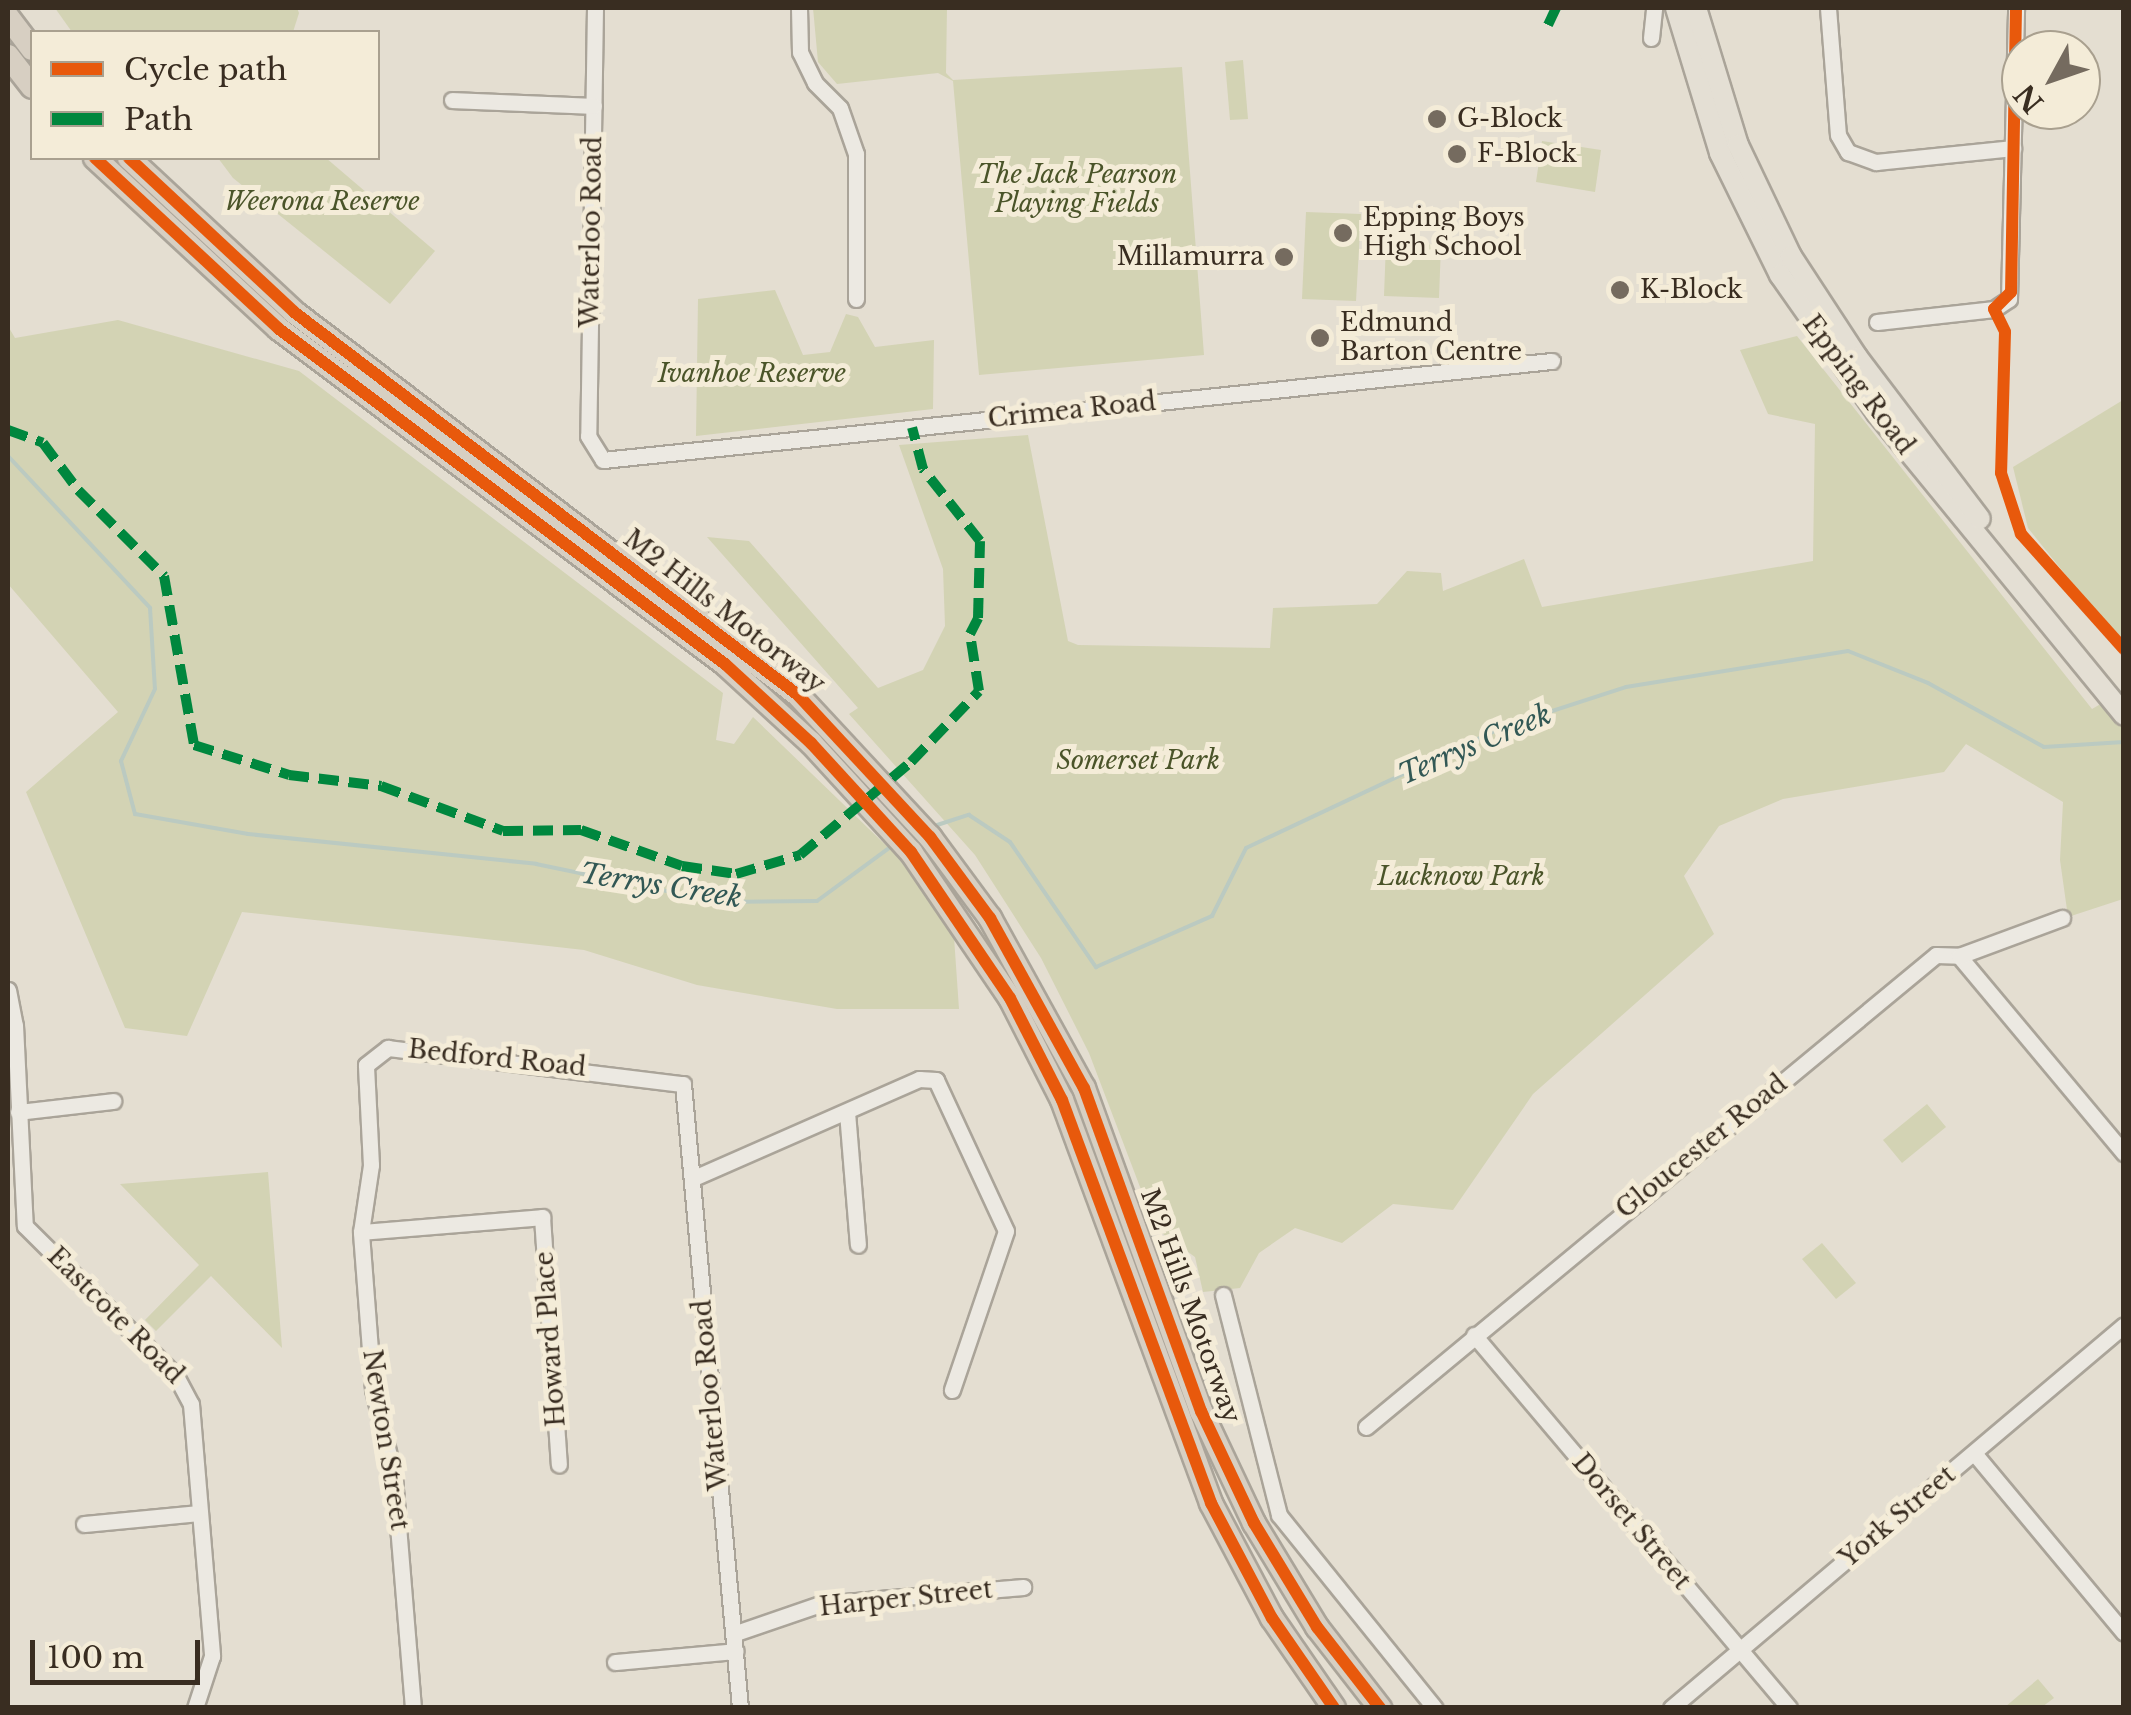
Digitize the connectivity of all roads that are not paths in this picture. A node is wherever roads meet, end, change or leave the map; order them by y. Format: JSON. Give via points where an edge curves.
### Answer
{"nodes":[{"id":1,"x":596,"y":8,"type":"edge"},
{"id":2,"x":799,"y":8,"type":"edge"},
{"id":3,"x":1654,"y":8,"type":"edge"},
{"id":4,"x":1676,"y":8,"type":"edge"},
{"id":5,"x":1696,"y":8,"type":"edge"},
{"id":6,"x":1828,"y":8,"type":"edge"},
{"id":7,"x":2016,"y":8,"type":"edge"},
{"id":8,"x":8,"y":17,"type":"edge"},
{"id":9,"x":1650,"y":38,"type":"dead end"},
{"id":10,"x":30,"y":46,"type":"edge"},
{"id":11,"x":8,"y":56,"type":"edge"},
{"id":12,"x":30,"y":84,"type":"edge"},
{"id":13,"x":452,"y":100,"type":"dead end"},
{"id":14,"x":594,"y":106,"type":"junction"},
{"id":15,"x":2013,"y":148,"type":"junction"},
{"id":16,"x":96,"y":160,"type":"edge"},
{"id":17,"x":131,"y":160,"type":"edge"},
{"id":18,"x":856,"y":299,"type":"dead end"},
{"id":19,"x":1877,"y":322,"type":"dead end"},
{"id":20,"x":1552,"y":361,"type":"dead end"},
{"id":21,"x":595,"y":454,"type":"joint"},
{"id":22,"x":2116,"y":693,"type":"edge"},
{"id":23,"x":2124,"y":715,"type":"edge"},
{"id":24,"x":2062,"y":918,"type":"dead end"},
{"id":25,"x":1959,"y":956,"type":"junction"},
{"id":26,"x":8,"y":990,"type":"edge"},
{"id":27,"x":683,"y":1084,"type":"joint"},
{"id":28,"x":113,"y":1101,"type":"dead end"},
{"id":29,"x":18,"y":1112,"type":"junction"},
{"id":30,"x":847,"y":1112,"type":"junction"},
{"id":31,"x":2124,"y":1154,"type":"edge"},
{"id":32,"x":696,"y":1177,"type":"junction"},
{"id":33,"x":360,"y":1232,"type":"junction"},
{"id":34,"x":858,"y":1245,"type":"dead end"},
{"id":35,"x":1223,"y":1295,"type":"dead end"},
{"id":36,"x":2124,"y":1325,"type":"edge"},
{"id":37,"x":1474,"y":1335,"type":"junction"},
{"id":38,"x":952,"y":1390,"type":"dead end"},
{"id":39,"x":1366,"y":1427,"type":"dead end"},
{"id":40,"x":1974,"y":1453,"type":"junction"},
{"id":41,"x":560,"y":1464,"type":"dead end"},
{"id":42,"x":199,"y":1513,"type":"junction"},
{"id":43,"x":84,"y":1524,"type":"dead end"},
{"id":44,"x":1023,"y":1587,"type":"dead end"},
{"id":45,"x":2124,"y":1633,"type":"edge"},
{"id":46,"x":734,"y":1642,"type":"junction"},
{"id":47,"x":1741,"y":1650,"type":"junction"},
{"id":48,"x":615,"y":1662,"type":"dead end"},
{"id":49,"x":195,"y":1708,"type":"edge"},
{"id":50,"x":413,"y":1708,"type":"edge"},
{"id":51,"x":740,"y":1708,"type":"edge"},
{"id":52,"x":1334,"y":1708,"type":"edge"},
{"id":53,"x":1380,"y":1708,"type":"edge"},
{"id":54,"x":1435,"y":1708,"type":"edge"},
{"id":55,"x":1671,"y":1708,"type":"edge"},
{"id":56,"x":1789,"y":1708,"type":"edge"}],
"edges":[{"from":1,"to":14,"type":"street","name":"Waterloo Road"},
{"from":2,"to":18,"type":"street","via":[[800,52],[815,83],[840,108],[856,154]]},
{"from":3,"to":9,"type":"street"},
{"from":4,"to":22,"type":"main road","name":"Epping Road","via":[[1720,153],[1780,275],[1846,372]]},
{"from":5,"to":22,"type":"main road","name":"Epping Road","via":[[1738,144],[1810,289]]},
{"from":6,"to":15,"type":"street","via":[[1838,136],[1848,152],[1876,162]]},
{"from":7,"to":15,"type":"street"},
{"from":8,"to":10,"type":"highway"},
{"from":11,"to":12,"type":"highway"},
{"from":13,"to":14,"type":"street"},
{"from":14,"to":21,"type":"street","name":"Waterloo Road","via":[[588,436]]},
{"from":15,"to":19,"type":"street","via":[[2009,299],[1994,309]]},
{"from":16,"to":52,"type":"highway","name":"M2 Hills Motorway","via":[[279,328],[710,653],[842,775],[911,852],[1010,998],[1087,1156],[1211,1504],[1272,1618]]},
{"from":17,"to":53,"type":"highway","name":"M2 Hills Motorway","via":[[294,312],[741,648],[860,757],[950,864],[1032,986],[1109,1147],[1226,1467],[1286,1579]]},
{"from":20,"to":21,"type":"street","name":"Crimea Road","via":[[612,462]]},
{"from":22,"to":23,"type":"main road","name":"Epping Road"},
{"from":24,"to":25,"type":"street","name":"Gloucester Road"},
{"from":25,"to":31,"type":"street"},
{"from":25,"to":37,"type":"street","name":"Gloucester Road","via":[[1936,955]]},
{"from":26,"to":29,"type":"street","name":"Eastcote Road"},
{"from":27,"to":32,"type":"street","name":"Waterloo Road"},
{"from":27,"to":33,"type":"street","name":"Bedford Road","via":[[388,1048],[376,1052],[363,1081],[371,1164]]},
{"from":28,"to":29,"type":"street"},
{"from":29,"to":42,"type":"street","name":"Eastcote Road","via":[[26,1226],[187,1389]]},
{"from":30,"to":32,"type":"street"},
{"from":30,"to":34,"type":"street"},
{"from":30,"to":38,"type":"street","via":[[919,1079],[936,1080],[1006,1231]]},
{"from":32,"to":46,"type":"street","name":"Waterloo Road"},
{"from":33,"to":41,"type":"street","name":"Howard Place","via":[[542,1217]]},
{"from":33,"to":50,"type":"street","name":"Newton Street","via":[[373,1389],[394,1476]]},
{"from":35,"to":54,"type":"street","via":[[1279,1516]]},
{"from":36,"to":40,"type":"street","name":"York Street"},
{"from":37,"to":39,"type":"street","name":"Gloucester Road"},
{"from":37,"to":47,"type":"street","name":"Dorset Street"},
{"from":40,"to":45,"type":"street"},
{"from":40,"to":47,"type":"street","name":"York Street"},
{"from":42,"to":43,"type":"street"},
{"from":42,"to":49,"type":"street","name":"Eastcote Road","via":[[212,1656]]},
{"from":44,"to":46,"type":"street","name":"Harper Street","via":[[820,1604]]},
{"from":46,"to":48,"type":"street","name":"Harper Street"},
{"from":46,"to":51,"type":"street","name":"Waterloo Road"},
{"from":47,"to":55,"type":"street","name":"York Street"},
{"from":47,"to":56,"type":"street","name":"Dorset Street"}]}
